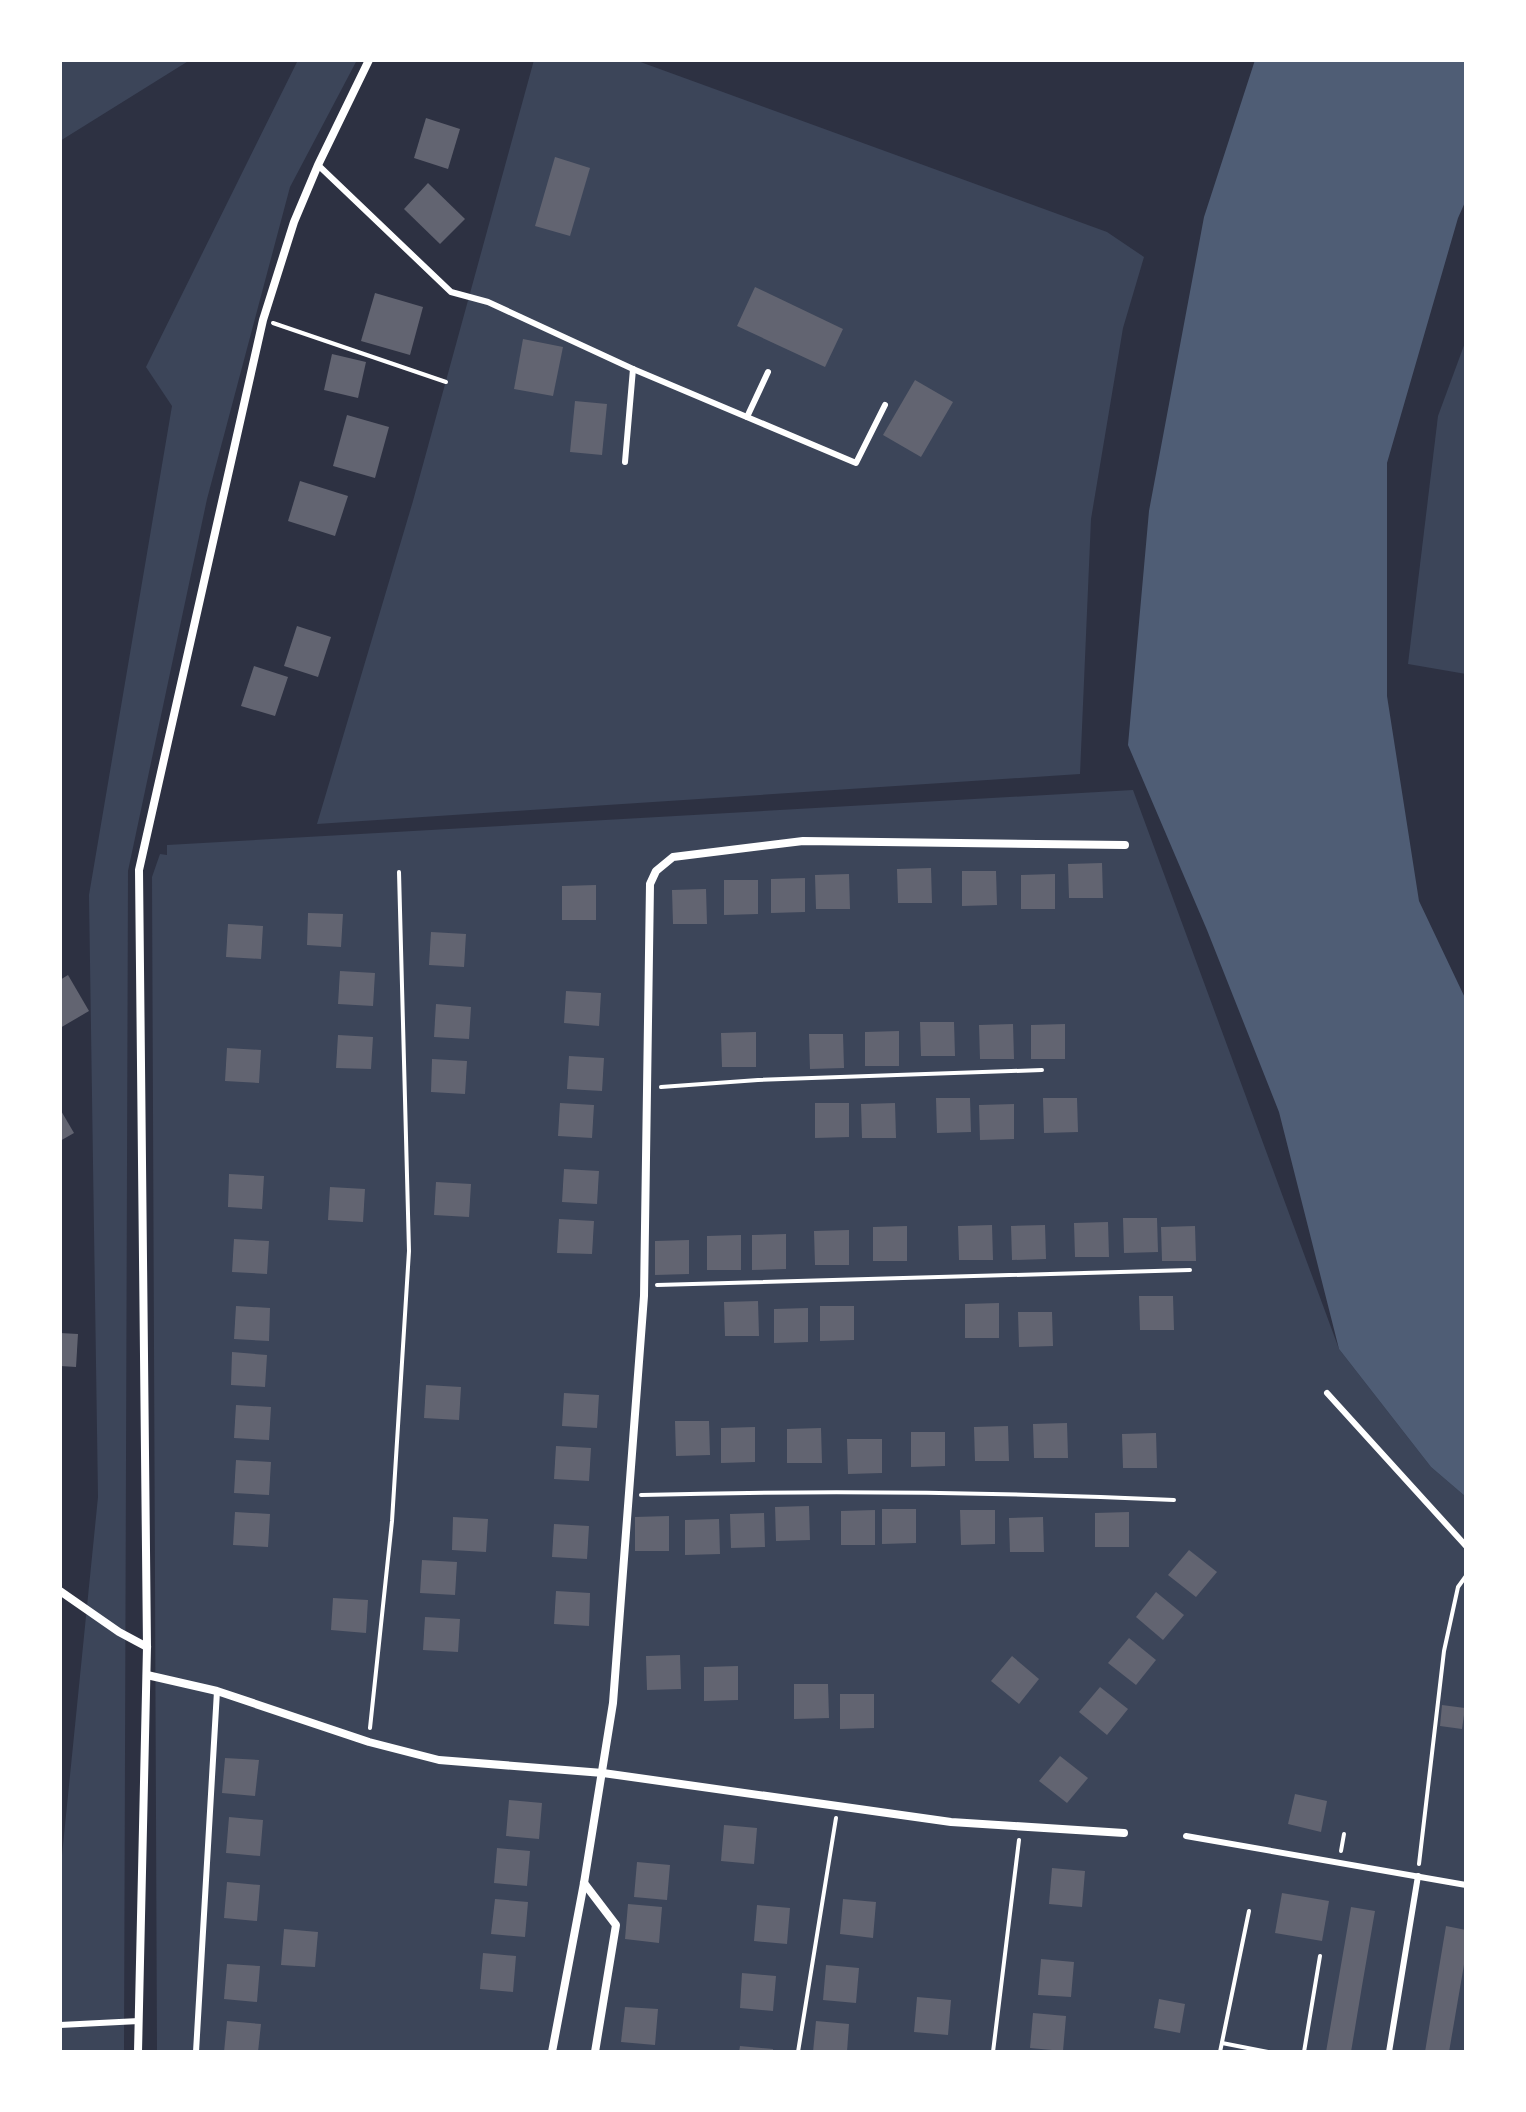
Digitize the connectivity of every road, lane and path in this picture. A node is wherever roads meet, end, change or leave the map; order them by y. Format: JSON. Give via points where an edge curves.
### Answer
{"nodes":[{"id":1,"x":369,"y":60,"type":"edge"},
{"id":2,"x":318,"y":165,"type":"junction"},
{"id":3,"x":263,"y":320,"type":"junction"},
{"id":4,"x":633,"y":369,"type":"junction"},
{"id":5,"x":768,"y":372,"type":"dead end"},
{"id":6,"x":446,"y":382,"type":"dead end"},
{"id":7,"x":885,"y":405,"type":"dead end"},
{"id":8,"x":747,"y":417,"type":"junction"},
{"id":9,"x":625,"y":462,"type":"dead end"},
{"id":10,"x":1125,"y":845,"type":"dead end"},
{"id":11,"x":399,"y":872,"type":"dead end"},
{"id":12,"x":1042,"y":1070,"type":"dead end"},
{"id":13,"x":646,"y":1088,"type":"junction"},
{"id":14,"x":1190,"y":1270,"type":"dead end"},
{"id":15,"x":644,"y":1285,"type":"junction"},
{"id":16,"x":1327,"y":1393,"type":"dead end"},
{"id":17,"x":628,"y":1495,"type":"junction"},
{"id":18,"x":1174,"y":1500,"type":"dead end"},
{"id":19,"x":1466,"y":1546,"type":"edge"},
{"id":20,"x":1466,"y":1576,"type":"edge"},
{"id":21,"x":60,"y":1591,"type":"edge"},
{"id":22,"x":147,"y":1647,"type":"junction"},
{"id":23,"x":147,"y":1675,"type":"junction"},
{"id":24,"x":217,"y":1691,"type":"junction"},
{"id":25,"x":369,"y":1742,"type":"junction"},
{"id":26,"x":603,"y":1773,"type":"junction"},
{"id":27,"x":838,"y":1806,"type":"junction"},
{"id":28,"x":1021,"y":1827,"type":"junction"},
{"id":29,"x":1124,"y":1833,"type":"dead end"},
{"id":30,"x":1186,"y":1836,"type":"dead end"},
{"id":31,"x":1418,"y":1876,"type":"junction"},
{"id":32,"x":584,"y":1883,"type":"junction"},
{"id":33,"x":1466,"y":1885,"type":"edge"},
{"id":34,"x":1249,"y":1911,"type":"dead end"},
{"id":35,"x":1320,"y":1956,"type":"dead end"},
{"id":36,"x":139,"y":2021,"type":"junction"},
{"id":37,"x":60,"y":2025,"type":"edge"},
{"id":38,"x":1222,"y":2043,"type":"junction"},
{"id":39,"x":138,"y":2052,"type":"edge"},
{"id":40,"x":196,"y":2052,"type":"edge"},
{"id":41,"x":552,"y":2052,"type":"edge"},
{"id":42,"x":595,"y":2052,"type":"edge"},
{"id":43,"x":798,"y":2052,"type":"edge"},
{"id":44,"x":993,"y":2052,"type":"edge"},
{"id":45,"x":1220,"y":2052,"type":"edge"},
{"id":46,"x":1268,"y":2052,"type":"edge"},
{"id":47,"x":1304,"y":2052,"type":"edge"},
{"id":48,"x":1389,"y":2052,"type":"edge"}],
"edges":[{"from":1,"to":2,"type":"street"},
{"from":2,"to":3,"type":"street"},
{"from":2,"to":4,"type":"lane","via":[[451,292],[488,302]]},
{"from":3,"to":6,"type":"path"},
{"from":3,"to":22,"type":"street","via":[[139,870]]},
{"from":4,"to":8,"type":"lane"},
{"from":4,"to":9,"type":"lane"},
{"from":5,"to":8,"type":"lane"},
{"from":7,"to":8,"type":"lane","via":[[856,463]]},
{"from":10,"to":13,"type":"street","via":[[803,841],[673,857],[650,884]]},
{"from":11,"to":25,"type":"path","via":[[409,1251],[392,1521]]},
{"from":12,"to":13,"type":"path"},
{"from":13,"to":15,"type":"street"},
{"from":14,"to":15,"type":"path"},
{"from":15,"to":17,"type":"street"},
{"from":16,"to":19,"type":"lane"},
{"from":17,"to":18,"type":"path","via":[[778,1491]]},
{"from":17,"to":26,"type":"street"},
{"from":20,"to":31,"type":"path","via":[[1458,1587],[1444,1651]]},
{"from":21,"to":22,"type":"street"},
{"from":22,"to":23,"type":"street"},
{"from":23,"to":24,"type":"street"},
{"from":23,"to":36,"type":"street"},
{"from":24,"to":25,"type":"street"},
{"from":24,"to":40,"type":"lane"},
{"from":25,"to":26,"type":"street","via":[[439,1760]]},
{"from":26,"to":27,"type":"street"},
{"from":26,"to":32,"type":"street"},
{"from":27,"to":28,"type":"street"},
{"from":27,"to":43,"type":"path"},
{"from":28,"to":29,"type":"street"},
{"from":28,"to":44,"type":"path"},
{"from":30,"to":31,"type":"lane"},
{"from":31,"to":33,"type":"lane"},
{"from":31,"to":48,"type":"lane"},
{"from":32,"to":41,"type":"street"},
{"from":32,"to":42,"type":"street","via":[[616,1925]]},
{"from":34,"to":38,"type":"path"},
{"from":35,"to":47,"type":"path"},
{"from":36,"to":37,"type":"lane"},
{"from":36,"to":39,"type":"street"},
{"from":38,"to":45,"type":"path"},
{"from":38,"to":46,"type":"path"}]}
